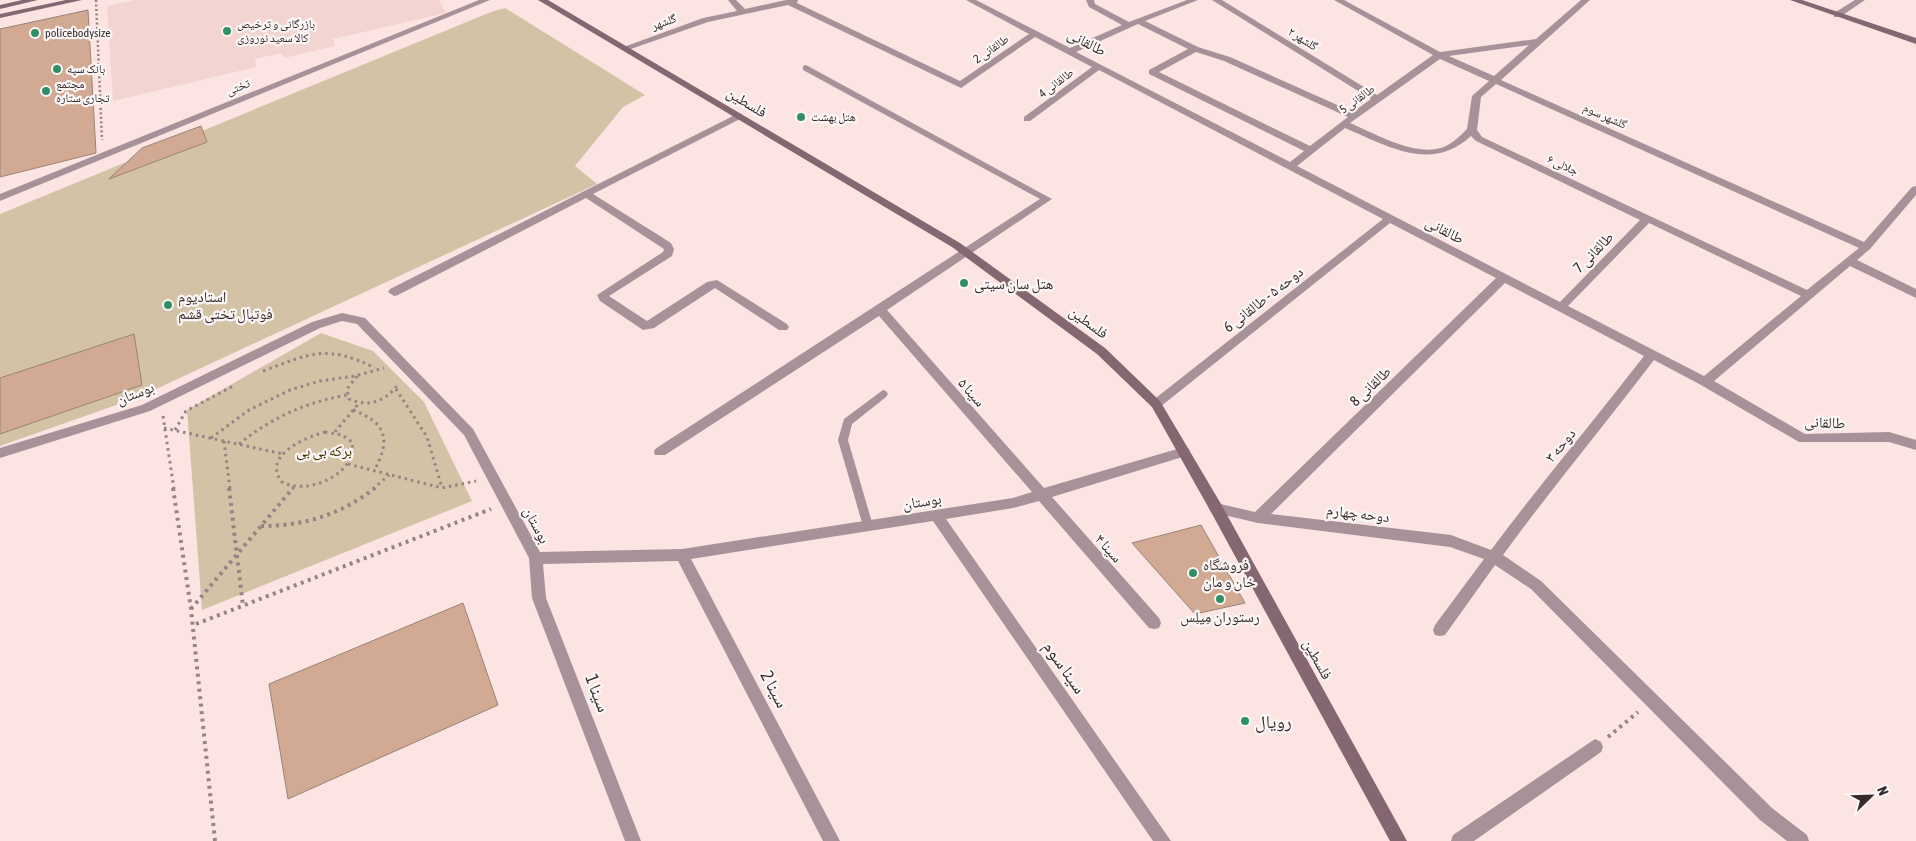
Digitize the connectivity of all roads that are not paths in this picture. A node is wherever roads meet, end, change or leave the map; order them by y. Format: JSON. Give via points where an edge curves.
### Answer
{"nodes":[{"id":1,"x":34,"y":0,"type":"edge"},
{"id":2,"x":78,"y":0,"type":"edge"},
{"id":3,"x":486,"y":0,"type":"edge"},
{"id":4,"x":542,"y":0,"type":"edge"},
{"id":5,"x":732,"y":0,"type":"edge"},
{"id":6,"x":799,"y":0,"type":"edge"},
{"id":7,"x":970,"y":0,"type":"edge"},
{"id":8,"x":1090,"y":0,"type":"edge"},
{"id":9,"x":1194,"y":0,"type":"edge"},
{"id":10,"x":1216,"y":0,"type":"edge"},
{"id":11,"x":1338,"y":0,"type":"edge"},
{"id":12,"x":1585,"y":0,"type":"edge"},
{"id":13,"x":1794,"y":0,"type":"edge"},
{"id":14,"x":1861,"y":0,"type":"edge"},
{"id":15,"x":788,"y":2,"type":"junction"},
{"id":16,"x":0,"y":7,"type":"edge"},
{"id":17,"x":742,"y":12,"type":"junction"},
{"id":18,"x":1837,"y":14,"type":"junction"},
{"id":19,"x":0,"y":16,"type":"edge"},
{"id":20,"x":1138,"y":21,"type":"junction"},
{"id":21,"x":1128,"y":25,"type":"junction"},
{"id":22,"x":1036,"y":33,"type":"junction"},
{"id":23,"x":1916,"y":41,"type":"edge"},
{"id":24,"x":1536,"y":42,"type":"junction"},
{"id":25,"x":625,"y":48,"type":"junction"},
{"id":26,"x":1196,"y":49,"type":"junction"},
{"id":27,"x":1071,"y":51,"type":"junction"},
{"id":28,"x":1438,"y":55,"type":"junction"},
{"id":29,"x":1099,"y":66,"type":"junction"},
{"id":30,"x":806,"y":68,"type":"dead end"},
{"id":31,"x":1494,"y":80,"type":"junction"},
{"id":32,"x":1377,"y":99,"type":"junction"},
{"id":33,"x":739,"y":116,"type":"junction"},
{"id":34,"x":1354,"y":116,"type":"junction"},
{"id":35,"x":1028,"y":119,"type":"dead end"},
{"id":36,"x":1344,"y":124,"type":"junction"},
{"id":37,"x":1472,"y":130,"type":"junction"},
{"id":38,"x":1310,"y":150,"type":"junction"},
{"id":39,"x":1292,"y":166,"type":"junction"},
{"id":40,"x":1916,"y":189,"type":"edge"},
{"id":41,"x":586,"y":194,"type":"junction"},
{"id":42,"x":0,"y":198,"type":"edge"},
{"id":43,"x":1390,"y":218,"type":"junction"},
{"id":44,"x":1647,"y":219,"type":"junction"},
{"id":45,"x":1866,"y":247,"type":"junction"},
{"id":46,"x":967,"y":254,"type":"junction"},
{"id":47,"x":1849,"y":261,"type":"junction"},
{"id":48,"x":1504,"y":277,"type":"junction"},
{"id":49,"x":394,"y":292,"type":"dead end"},
{"id":50,"x":1916,"y":294,"type":"edge"},
{"id":51,"x":1808,"y":296,"type":"junction"},
{"id":52,"x":1561,"y":307,"type":"junction"},
{"id":53,"x":880,"y":310,"type":"junction"},
{"id":54,"x":783,"y":326,"type":"dead end"},
{"id":55,"x":1652,"y":354,"type":"junction"},
{"id":56,"x":1705,"y":382,"type":"junction"},
{"id":57,"x":883,"y":394,"type":"dead end"},
{"id":58,"x":1156,"y":404,"type":"junction"},
{"id":59,"x":1916,"y":445,"type":"edge"},
{"id":60,"x":660,"y":452,"type":"dead end"},
{"id":61,"x":1184,"y":452,"type":"junction"},
{"id":62,"x":0,"y":454,"type":"edge"},
{"id":63,"x":1040,"y":495,"type":"junction"},
{"id":64,"x":1216,"y":508,"type":"junction"},
{"id":65,"x":936,"y":515,"type":"junction"},
{"id":66,"x":1258,"y":518,"type":"junction"},
{"id":67,"x":868,"y":526,"type":"junction"},
{"id":68,"x":682,"y":555,"type":"junction"},
{"id":69,"x":1494,"y":557,"type":"junction"},
{"id":70,"x":536,"y":558,"type":"junction"},
{"id":71,"x":1154,"y":623,"type":"dead end"},
{"id":72,"x":1440,"y":630,"type":"dead end"},
{"id":73,"x":1595,"y":747,"type":"road end"},
{"id":74,"x":633,"y":841,"type":"edge"},
{"id":75,"x":832,"y":841,"type":"edge"},
{"id":76,"x":1164,"y":841,"type":"edge"},
{"id":77,"x":1400,"y":841,"type":"edge"},
{"id":78,"x":1459,"y":841,"type":"edge"},
{"id":79,"x":1801,"y":841,"type":"edge"}],
"edges":[{"from":1,"to":16,"type":"main road"},
{"from":2,"to":19,"type":"main road"},
{"from":3,"to":42,"type":"street","name":"تختی"},
{"from":4,"to":25,"type":"main road","name":"فلسطین"},
{"from":5,"to":17,"type":"street"},
{"from":6,"to":15,"type":"street","name":"گلشهر"},
{"from":7,"to":22,"type":"street","name":"طالقانی"},
{"from":8,"to":21,"type":"street","via":[[1092,5]]},
{"from":9,"to":20,"type":"street"},
{"from":10,"to":32,"type":"street","name":"گلشهر ۲"},
{"from":11,"to":28,"type":"street","name":"گلشهر سوم"},
{"from":12,"to":24,"type":"street"},
{"from":13,"to":18,"type":"main road"},
{"from":14,"to":18,"type":"street"},
{"from":15,"to":17,"type":"street","name":"گلشهر"},
{"from":15,"to":22,"type":"street","name":"طالقانی 2","via":[[961,85]]},
{"from":17,"to":25,"type":"street","name":"گلشهر","via":[[706,20]]},
{"from":18,"to":23,"type":"main road"},
{"from":20,"to":21,"type":"street"},
{"from":20,"to":26,"type":"street"},
{"from":21,"to":27,"type":"street"},
{"from":22,"to":27,"type":"street","name":"طالقانی"},
{"from":24,"to":28,"type":"street"},
{"from":24,"to":31,"type":"street"},
{"from":25,"to":33,"type":"main road","name":"فلسطین"},
{"from":26,"to":34,"type":"street","via":[[1227,59]]},
{"from":26,"to":38,"type":"street","via":[[1152,72]]},
{"from":27,"to":29,"type":"street","name":"طالقانی"},
{"from":28,"to":31,"type":"street","name":"گلشهر سوم"},
{"from":28,"to":32,"type":"street","name":"طالقانی 5"},
{"from":29,"to":35,"type":"street","name":"طالقانی 4"},
{"from":29,"to":39,"type":"street","name":"طالقانی"},
{"from":30,"to":46,"type":"street","via":[[1047,199]]},
{"from":31,"to":37,"type":"street","via":[[1477,96]]},
{"from":31,"to":45,"type":"street","name":"گلشهر سوم"},
{"from":32,"to":34,"type":"street","name":"طالقانی 5"},
{"from":33,"to":41,"type":"street"},
{"from":33,"to":46,"type":"main road","name":"فلسطین"},
{"from":34,"to":36,"type":"street","name":"طالقانی 5"},
{"from":36,"to":37,"type":"street","via":[[1416,152],[1446,150]]},
{"from":36,"to":38,"type":"street","name":"طالقانی 5"},
{"from":37,"to":44,"type":"street","name":"جلالی ۶","via":[[1479,139]]},
{"from":38,"to":39,"type":"street","name":"طالقانی 5"},
{"from":39,"to":43,"type":"street","name":"طالقانی"},
{"from":40,"to":45,"type":"street"},
{"from":41,"to":49,"type":"street"},
{"from":41,"to":54,"type":"street","via":[[667,245],[668,254],[603,295],[643,326],[650,325],[717,284]]},
{"from":43,"to":48,"type":"street","name":"طالقانی"},
{"from":43,"to":58,"type":"street","name":"دوحه ۵ - طالقانی 6"},
{"from":44,"to":51,"type":"street","name":"جلالی ۶"},
{"from":44,"to":52,"type":"street","name":"طالقانی 7"},
{"from":45,"to":47,"type":"street"},
{"from":46,"to":53,"type":"street"},
{"from":46,"to":58,"type":"main road","name":"فلسطین","via":[[1101,351]]},
{"from":47,"to":50,"type":"street"},
{"from":47,"to":51,"type":"street"},
{"from":48,"to":52,"type":"street","name":"طالقانی"},
{"from":48,"to":66,"type":"street","name":"طالقانی 8"},
{"from":51,"to":56,"type":"street"},
{"from":52,"to":55,"type":"street","name":"طالقانی"},
{"from":53,"to":60,"type":"street"},
{"from":53,"to":63,"type":"street","name":"سینا ۵"},
{"from":55,"to":56,"type":"street","name":"طالقانی"},
{"from":55,"to":69,"type":"street","name":"دوحه ۳"},
{"from":56,"to":59,"type":"street","name":"طالقانی","via":[[1803,439],[1889,438]]},
{"from":57,"to":67,"type":"lane","via":[[848,422],[843,440]]},
{"from":58,"to":61,"type":"main road","name":"فلسطین"},
{"from":61,"to":63,"type":"street","name":"بوستان"},
{"from":61,"to":64,"type":"main road","name":"فلسطین"},
{"from":62,"to":70,"type":"street","name":"بوستان","via":[[146,408],[316,325],[342,317],[361,321],[468,432]]},
{"from":63,"to":65,"type":"street","name":"بوستان","via":[[1012,503]]},
{"from":63,"to":71,"type":"street","name":"سینا ۴"},
{"from":64,"to":66,"type":"street","name":"دوحه چهارم"},
{"from":64,"to":77,"type":"main road","name":"فلسطین"},
{"from":65,"to":67,"type":"street","name":"بوستان"},
{"from":65,"to":76,"type":"street","name":"سینا سوم"},
{"from":66,"to":69,"type":"street","name":"دوحه چهارم","via":[[1451,541]]},
{"from":67,"to":68,"type":"street","name":"بوستان"},
{"from":68,"to":70,"type":"street","name":"بوستان"},
{"from":68,"to":75,"type":"street","name":"سینا 2"},
{"from":69,"to":72,"type":"street","name":"دوحه ۳"},
{"from":69,"to":79,"type":"street","name":"دوحه چهارم","via":[[1536,585],[1766,814]]},
{"from":70,"to":74,"type":"street","name":"سینا 1","via":[[540,598]]},
{"from":73,"to":78,"type":"street"}]}
